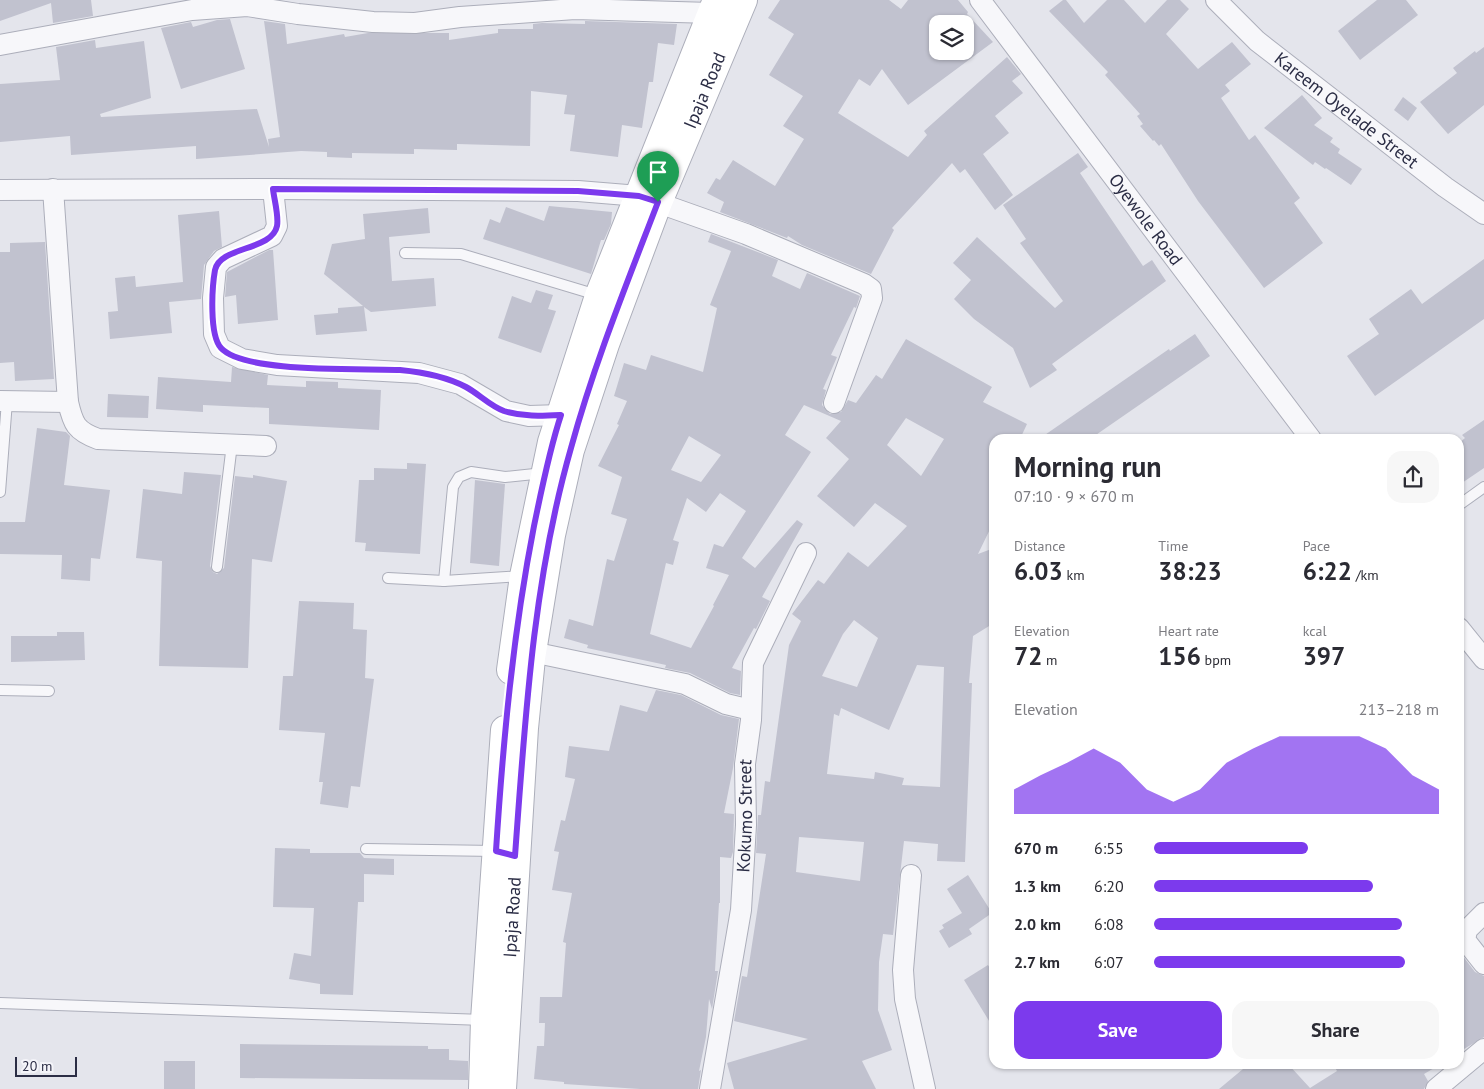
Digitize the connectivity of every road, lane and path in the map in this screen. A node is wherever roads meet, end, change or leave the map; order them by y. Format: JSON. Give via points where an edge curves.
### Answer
{"nodes":[{"id":1,"x":743,"y":0,"type":"edge"},
{"id":2,"x":980,"y":0,"type":"edge"},
{"id":3,"x":1216,"y":0,"type":"edge"},
{"id":4,"x":504,"y":7,"type":"edge"},
{"id":5,"x":714,"y":7,"type":"edge"},
{"id":6,"x":0,"y":45,"type":"edge"},
{"id":7,"x":53,"y":189,"type":"junction"},
{"id":8,"x":273,"y":189,"type":"junction"},
{"id":9,"x":0,"y":190,"type":"edge"},
{"id":10,"x":648,"y":199,"type":"junction"},
{"id":11,"x":1484,"y":214,"type":"edge"},
{"id":12,"x":404,"y":254,"type":"dead end"},
{"id":13,"x":609,"y":299,"type":"junction"},
{"id":14,"x":4,"y":401,"type":"edge"},
{"id":15,"x":68,"y":402,"type":"junction"},
{"id":16,"x":834,"y":403,"type":"dead end"},
{"id":17,"x":561,"y":415,"type":"junction"},
{"id":18,"x":1307,"y":434,"type":"edge"},
{"id":19,"x":232,"y":444,"type":"junction"},
{"id":20,"x":266,"y":446,"type":"dead end"},
{"id":21,"x":544,"y":473,"type":"junction"},
{"id":22,"x":1484,"y":487,"type":"edge"},
{"id":23,"x":0,"y":492,"type":"edge"},
{"id":24,"x":1464,"y":501,"type":"edge"},
{"id":25,"x":542,"y":531,"type":"junction"},
{"id":26,"x":806,"y":553,"type":"dead end"},
{"id":27,"x":217,"y":567,"type":"dead end"},
{"id":28,"x":524,"y":576,"type":"junction"},
{"id":29,"x":388,"y":578,"type":"dead end"},
{"id":30,"x":444,"y":581,"type":"junction"},
{"id":31,"x":1464,"y":634,"type":"edge"},
{"id":32,"x":532,"y":652,"type":"junction"},
{"id":33,"x":1484,"y":659,"type":"edge"},
{"id":34,"x":0,"y":690,"type":"edge"},
{"id":35,"x":49,"y":691,"type":"dead end"},
{"id":36,"x":751,"y":710,"type":"junction"},
{"id":37,"x":366,"y":849,"type":"dead end"},
{"id":38,"x":506,"y":853,"type":"junction"},
{"id":39,"x":910,"y":875,"type":"dead end"},
{"id":40,"x":1484,"y":913,"type":"edge"},
{"id":41,"x":1484,"y":964,"type":"edge"},
{"id":42,"x":0,"y":1003,"type":"edge"},
{"id":43,"x":495,"y":1020,"type":"junction"},
{"id":44,"x":1484,"y":1049,"type":"edge"},
{"id":45,"x":1464,"y":1066,"type":"edge"},
{"id":46,"x":1460,"y":1069,"type":"edge"},
{"id":47,"x":483,"y":1089,"type":"edge"},
{"id":48,"x":502,"y":1089,"type":"edge"},
{"id":49,"x":710,"y":1089,"type":"edge"},
{"id":50,"x":925,"y":1089,"type":"edge"},
{"id":51,"x":1436,"y":1089,"type":"edge"}],
"edges":[{"from":1,"to":10,"type":"main road","name":"Ipaja Road"},
{"from":2,"to":18,"type":"street","name":"Oyewole Road"},
{"from":3,"to":11,"type":"street","name":"Kareem Oyelade Street","via":[[1257,41]]},
{"from":4,"to":5,"type":"street"},
{"from":4,"to":6,"type":"street","via":[[415,23],[373,22],[247,6],[192,10]]},
{"from":5,"to":10,"type":"main road","name":"Ipaja Road"},
{"from":7,"to":8,"type":"street"},
{"from":7,"to":9,"type":"street"},
{"from":7,"to":15,"type":"street"},
{"from":8,"to":10,"type":"street","via":[[578,191]]},
{"from":8,"to":17,"type":"street","via":[[277,226],[272,236],[223,258],[216,267],[214,334],[220,348],[242,360],[278,365],[419,373],[460,384],[506,411],[529,416]]},
{"from":10,"to":13,"type":"main road","name":"Ipaja Road"},
{"from":10,"to":16,"type":"street","via":[[746,234],[864,284],[871,290],[872,298]]},
{"from":12,"to":13,"type":"lane","via":[[460,254]]},
{"from":13,"to":17,"type":"main road","name":"Ipaja Road"},
{"from":13,"to":25,"type":"main road","name":"Ipaja Road","via":[[570,450]]},
{"from":14,"to":15,"type":"street"},
{"from":14,"to":23,"type":"lane"},
{"from":15,"to":19,"type":"street","via":[[72,422],[82,434],[98,439]]},
{"from":17,"to":21,"type":"main road","name":"Ipaja Road"},
{"from":19,"to":20,"type":"street"},
{"from":19,"to":27,"type":"lane"},
{"from":21,"to":25,"type":"main road","name":"Ipaja Road"},
{"from":21,"to":30,"type":"lane","via":[[505,477],[471,472],[460,477],[453,487]]},
{"from":22,"to":24,"type":"lane"},
{"from":25,"to":28,"type":"main road","name":"Ipaja Road"},
{"from":25,"to":32,"type":"main road","name":"Ipaja Road"},
{"from":26,"to":36,"type":"street","name":"Kokumo Street","via":[[753,663]]},
{"from":28,"to":30,"type":"lane"},
{"from":28,"to":38,"type":"main road","name":"Ipaja Road","via":[[513,652]]},
{"from":29,"to":30,"type":"lane"},
{"from":31,"to":33,"type":"street"},
{"from":32,"to":36,"type":"street","via":[[685,684],[726,704]]},
{"from":32,"to":38,"type":"main road","name":"Ipaja Road"},
{"from":34,"to":35,"type":"lane"},
{"from":36,"to":49,"type":"street","name":"Kokumo Street","via":[[745,764],[746,825],[741,910]]},
{"from":37,"to":38,"type":"lane"},
{"from":38,"to":43,"type":"main road","name":"Ipaja Road"},
{"from":39,"to":50,"type":"street","via":[[903,970],[905,999]]},
{"from":40,"to":41,"type":"street","via":[[1467,930],[1465,940]]},
{"from":42,"to":43,"type":"lane"},
{"from":43,"to":47,"type":"main road","name":"Ipaja Road"},
{"from":43,"to":48,"type":"main road","name":"Ipaja Road"},
{"from":44,"to":45,"type":"street"},
{"from":46,"to":51,"type":"street"}]}
